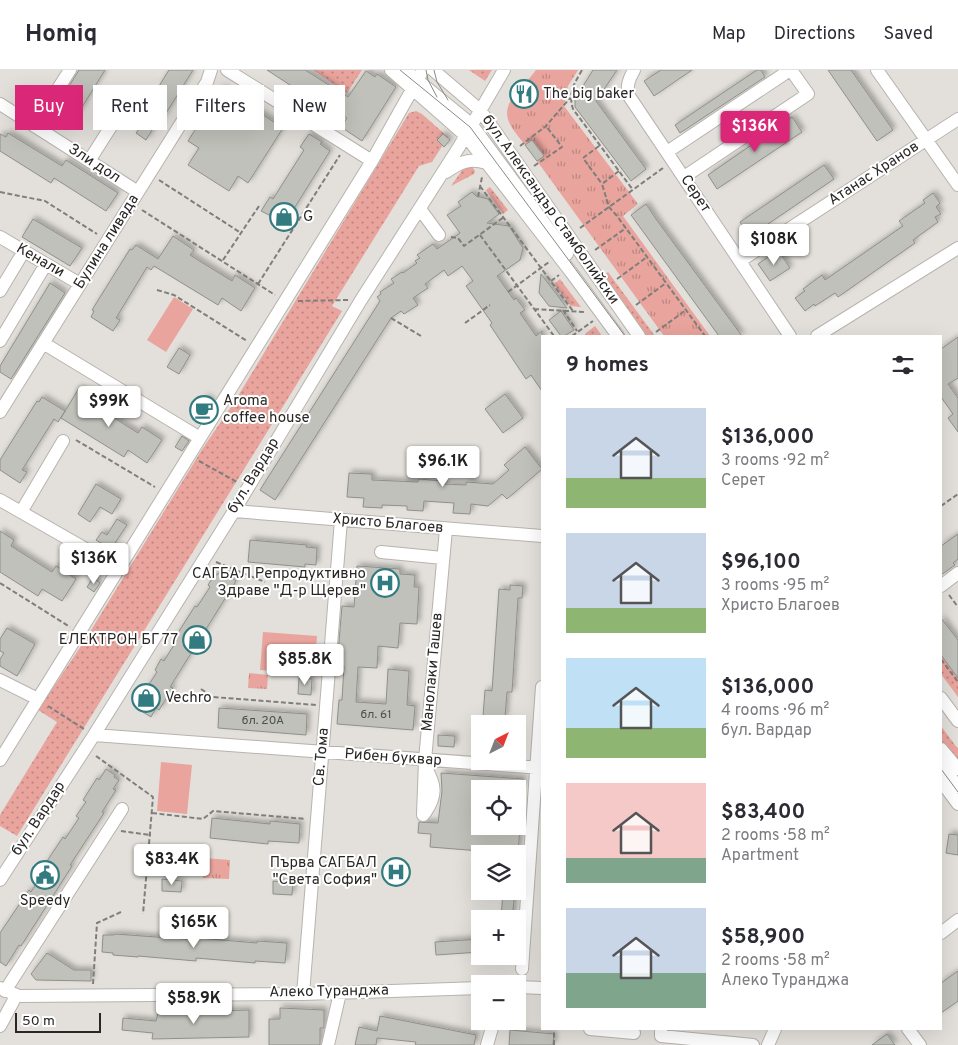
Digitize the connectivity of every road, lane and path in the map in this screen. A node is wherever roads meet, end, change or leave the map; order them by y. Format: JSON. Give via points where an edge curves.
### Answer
{"nodes":[{"id":1,"x":70,"y":70,"type":"edge"},
{"id":2,"x":210,"y":70,"type":"edge"},
{"id":3,"x":227,"y":70,"type":"edge"},
{"id":4,"x":391,"y":70,"type":"edge"},
{"id":5,"x":405,"y":70,"type":"edge"},
{"id":6,"x":433,"y":70,"type":"edge"},
{"id":7,"x":504,"y":70,"type":"edge"},
{"id":8,"x":582,"y":70,"type":"edge"},
{"id":9,"x":791,"y":70,"type":"edge"},
{"id":10,"x":877,"y":70,"type":"edge"},
{"id":11,"x":633,"y":72,"type":"edge"},
{"id":12,"x":418,"y":80,"type":"edge"},
{"id":13,"x":60,"y":85,"type":"edge"},
{"id":14,"x":570,"y":98,"type":"junction"},
{"id":15,"x":0,"y":104,"type":"edge"},
{"id":16,"x":480,"y":110,"type":"junction"},
{"id":17,"x":15,"y":114,"type":"edge"},
{"id":18,"x":958,"y":119,"type":"edge"},
{"id":19,"x":546,"y":126,"type":"junction"},
{"id":20,"x":40,"y":130,"type":"edge"},
{"id":21,"x":109,"y":130,"type":"edge"},
{"id":22,"x":469,"y":130,"type":"junction"},
{"id":23,"x":926,"y":140,"type":"junction"},
{"id":24,"x":346,"y":145,"type":"junction"},
{"id":25,"x":600,"y":145,"type":"junction"},
{"id":26,"x":520,"y":146,"type":"dead end"},
{"id":27,"x":670,"y":157,"type":"junction"},
{"id":28,"x":89,"y":161,"type":"junction"},
{"id":29,"x":372,"y":161,"type":"junction"},
{"id":30,"x":534,"y":166,"type":"dead end"},
{"id":31,"x":484,"y":168,"type":"junction"},
{"id":32,"x":619,"y":171,"type":"junction"},
{"id":33,"x":150,"y":174,"type":"junction"},
{"id":34,"x":442,"y":175,"type":"junction"},
{"id":35,"x":684,"y":177,"type":"junction"},
{"id":36,"x":602,"y":184,"type":"junction"},
{"id":37,"x":958,"y":185,"type":"edge"},
{"id":38,"x":480,"y":186,"type":"junction"},
{"id":39,"x":633,"y":190,"type":"junction"},
{"id":40,"x":0,"y":192,"type":"edge"},
{"id":41,"x":138,"y":192,"type":"junction"},
{"id":42,"x":478,"y":197,"type":"dead end"},
{"id":43,"x":131,"y":204,"type":"junction"},
{"id":44,"x":259,"y":206,"type":"dead end"},
{"id":45,"x":609,"y":207,"type":"junction"},
{"id":46,"x":420,"y":209,"type":"junction"},
{"id":47,"x":504,"y":217,"type":"junction"},
{"id":48,"x":580,"y":228,"type":"dead end"},
{"id":49,"x":626,"y":228,"type":"junction"},
{"id":50,"x":241,"y":233,"type":"junction"},
{"id":51,"x":480,"y":234,"type":"junction"},
{"id":52,"x":439,"y":235,"type":"joint"},
{"id":53,"x":0,"y":238,"type":"edge"},
{"id":54,"x":108,"y":240,"type":"junction"},
{"id":55,"x":958,"y":248,"type":"edge"},
{"id":56,"x":595,"y":250,"type":"dead end"},
{"id":57,"x":24,"y":251,"type":"junction"},
{"id":58,"x":647,"y":257,"type":"junction"},
{"id":59,"x":223,"y":261,"type":"junction"},
{"id":60,"x":552,"y":261,"type":"dead end"},
{"id":61,"x":740,"y":261,"type":"junction"},
{"id":62,"x":46,"y":264,"type":"junction"},
{"id":63,"x":541,"y":268,"type":"junction"},
{"id":64,"x":561,"y":274,"type":"dead end"},
{"id":65,"x":617,"y":279,"type":"dead end"},
{"id":66,"x":551,"y":281,"type":"junction"},
{"id":67,"x":80,"y":284,"type":"junction"},
{"id":68,"x":258,"y":284,"type":"junction"},
{"id":69,"x":666,"y":284,"type":"junction"},
{"id":70,"x":517,"y":286,"type":"junction"},
{"id":71,"x":156,"y":290,"type":"dead end"},
{"id":72,"x":0,"y":291,"type":"edge"},
{"id":73,"x":508,"y":292,"type":"dead end"},
{"id":74,"x":361,"y":300,"type":"junction"},
{"id":75,"x":285,"y":302,"type":"junction"},
{"id":76,"x":490,"y":305,"type":"dead end"},
{"id":77,"x":636,"y":305,"type":"dead end"},
{"id":78,"x":534,"y":309,"type":"junction"},
{"id":79,"x":563,"y":310,"type":"junction"},
{"id":80,"x":686,"y":310,"type":"junction"},
{"id":81,"x":573,"y":311,"type":"junction"},
{"id":82,"x":590,"y":312,"type":"dead end"},
{"id":83,"x":391,"y":318,"type":"dead end"},
{"id":84,"x":595,"y":319,"type":"dead end"},
{"id":85,"x":465,"y":323,"type":"dead end"},
{"id":86,"x":578,"y":332,"type":"junction"},
{"id":87,"x":656,"y":332,"type":"dead end"},
{"id":88,"x":553,"y":335,"type":"edge"},
{"id":89,"x":575,"y":335,"type":"edge"},
{"id":90,"x":617,"y":335,"type":"edge"},
{"id":91,"x":627,"y":335,"type":"edge"},
{"id":92,"x":638,"y":335,"type":"edge"},
{"id":93,"x":704,"y":335,"type":"edge"},
{"id":94,"x":789,"y":335,"type":"edge"},
{"id":95,"x":819,"y":335,"type":"edge"},
{"id":96,"x":421,"y":336,"type":"dead end"},
{"id":97,"x":0,"y":341,"type":"edge"},
{"id":98,"x":43,"y":343,"type":"junction"},
{"id":99,"x":257,"y":347,"type":"junction"},
{"id":100,"x":4,"y":397,"type":"edge"},
{"id":101,"x":0,"y":412,"type":"edge"},
{"id":102,"x":200,"y":438,"type":"junction"},
{"id":103,"x":63,"y":441,"type":"joint"},
{"id":104,"x":189,"y":456,"type":"junction"},
{"id":105,"x":248,"y":488,"type":"junction"},
{"id":106,"x":165,"y":494,"type":"junction"},
{"id":107,"x":958,"y":494,"type":"edge"},
{"id":108,"x":0,"y":500,"type":"edge"},
{"id":109,"x":942,"y":505,"type":"edge"},
{"id":110,"x":234,"y":511,"type":"junction"},
{"id":111,"x":21,"y":512,"type":"junction"},
{"id":112,"x":341,"y":520,"type":"junction"},
{"id":113,"x":446,"y":529,"type":"junction"},
{"id":114,"x":541,"y":536,"type":"edge"},
{"id":115,"x":381,"y":552,"type":"dead end"},
{"id":116,"x":205,"y":557,"type":"junction"},
{"id":117,"x":443,"y":558,"type":"junction"},
{"id":118,"x":119,"y":568,"type":"junction"},
{"id":119,"x":958,"y":573,"type":"edge"},
{"id":120,"x":265,"y":582,"type":"dead end"},
{"id":121,"x":0,"y":583,"type":"edge"},
{"id":122,"x":942,"y":585,"type":"edge"},
{"id":123,"x":958,"y":607,"type":"edge"},
{"id":124,"x":78,"y":633,"type":"junction"},
{"id":125,"x":942,"y":661,"type":"edge"},
{"id":126,"x":0,"y":680,"type":"edge"},
{"id":127,"x":958,"y":682,"type":"edge"},
{"id":128,"x":201,"y":689,"type":"dead end"},
{"id":129,"x":38,"y":699,"type":"junction"},
{"id":130,"x":942,"y":699,"type":"edge"},
{"id":131,"x":326,"y":706,"type":"junction"},
{"id":132,"x":958,"y":722,"type":"edge"},
{"id":133,"x":541,"y":728,"type":"edge"},
{"id":134,"x":94,"y":736,"type":"junction"},
{"id":135,"x":86,"y":748,"type":"junction"},
{"id":136,"x":942,"y":750,"type":"edge"},
{"id":137,"x":322,"y":752,"type":"junction"},
{"id":138,"x":0,"y":760,"type":"edge"},
{"id":139,"x":425,"y":763,"type":"junction"},
{"id":140,"x":942,"y":765,"type":"edge"},
{"id":141,"x":540,"y":768,"type":"edge"},
{"id":142,"x":958,"y":769,"type":"edge"},
{"id":143,"x":942,"y":782,"type":"edge"},
{"id":144,"x":958,"y":787,"type":"edge"},
{"id":145,"x":958,"y":804,"type":"edge"},
{"id":146,"x":122,"y":809,"type":"dead end"},
{"id":147,"x":152,"y":813,"type":"junction"},
{"id":148,"x":423,"y":815,"type":"dead end"},
{"id":149,"x":316,"y":820,"type":"junction"},
{"id":150,"x":111,"y":825,"type":"junction"},
{"id":151,"x":151,"y":835,"type":"junction"},
{"id":152,"x":0,"y":880,"type":"edge"},
{"id":153,"x":121,"y":912,"type":"dead end"},
{"id":154,"x":144,"y":914,"type":"dead end"},
{"id":155,"x":958,"y":920,"type":"edge"},
{"id":156,"x":942,"y":932,"type":"edge"},
{"id":157,"x":522,"y":968,"type":"dead end"},
{"id":158,"x":526,"y":987,"type":"edge"},
{"id":159,"x":471,"y":988,"type":"edge"},
{"id":160,"x":541,"y":988,"type":"edge"},
{"id":161,"x":7,"y":992,"type":"edge"},
{"id":162,"x":340,"y":993,"type":"junction"},
{"id":163,"x":303,"y":994,"type":"junction"},
{"id":164,"x":92,"y":995,"type":"junction"},
{"id":165,"x":0,"y":1026,"type":"edge"},
{"id":166,"x":491,"y":1030,"type":"edge"},
{"id":167,"x":554,"y":1030,"type":"edge"},
{"id":168,"x":601,"y":1030,"type":"edge"},
{"id":169,"x":661,"y":1030,"type":"edge"},
{"id":170,"x":775,"y":1030,"type":"edge"},
{"id":171,"x":909,"y":1030,"type":"edge"},
{"id":172,"x":634,"y":1033,"type":"dead end"},
{"id":173,"x":328,"y":1045,"type":"edge"},
{"id":174,"x":487,"y":1045,"type":"edge"},
{"id":175,"x":554,"y":1045,"type":"edge"},
{"id":176,"x":753,"y":1045,"type":"edge"},
{"id":177,"x":768,"y":1045,"type":"edge"},
{"id":178,"x":920,"y":1045,"type":"edge"}],
"edges":[{"from":1,"to":13,"type":"street"},
{"from":2,"to":33,"type":"street","name":"Булина ливада","via":[[207,82]]},
{"from":3,"to":24,"type":"street"},
{"from":4,"to":12,"type":"street","name":"бул. Александър Стамболийски"},
{"from":5,"to":12,"type":"street"},
{"from":6,"to":16,"type":"street","name":"бул. Александър Стамболийски"},
{"from":7,"to":16,"type":"street","name":"бул. Вардар"},
{"from":8,"to":14,"type":"path"},
{"from":9,"to":27,"type":"street"},
{"from":9,"to":35,"type":"street","via":[[808,94]]},
{"from":10,"to":23,"type":"street"},
{"from":11,"to":27,"type":"street","name":"Серет","via":[[627,90],[629,96]]},
{"from":12,"to":22,"type":"street","name":"бул. Александър Стамболийски"},
{"from":12,"to":29,"type":"street"},
{"from":14,"to":19,"type":"path"},
{"from":14,"to":25,"type":"path","via":[[573,109]]},
{"from":15,"to":17,"type":"street","name":"Зли дол"},
{"from":16,"to":22,"type":"street","name":"бул. Вардар"},
{"from":16,"to":92,"type":"street","name":"бул. Александър Стамболийски"},
{"from":18,"to":23,"type":"street","name":"Атанас Хранов"},
{"from":19,"to":26,"type":"path"},
{"from":19,"to":30,"type":"path","via":[[562,147]]},
{"from":20,"to":28,"type":"street","name":"Зли дол"},
{"from":21,"to":28,"type":"street"},
{"from":22,"to":31,"type":"street","name":"бул. Александър Стамболийски"},
{"from":22,"to":34,"type":"street","name":"бул. Вардар"},
{"from":22,"to":91,"type":"street"},
{"from":23,"to":37,"type":"street"},
{"from":23,"to":61,"type":"street","name":"Атанас Хранов"},
{"from":24,"to":29,"type":"street"},
{"from":24,"to":68,"type":"path"},
{"from":25,"to":32,"type":"path"},
{"from":25,"to":36,"type":"path","via":[[583,158]]},
{"from":27,"to":35,"type":"street","name":"Серет"},
{"from":27,"to":39,"type":"path"},
{"from":28,"to":41,"type":"street","name":"Зли дол"},
{"from":29,"to":75,"type":"street"},
{"from":31,"to":34,"type":"street","via":[[478,160],[468,160]]},
{"from":31,"to":38,"type":"path"},
{"from":31,"to":90,"type":"street","name":"бул. Александър Стамболийски","via":[[571,272]]},
{"from":32,"to":36,"type":"path"},
{"from":32,"to":39,"type":"path"},
{"from":33,"to":41,"type":"street","name":"Булина ливада"},
{"from":33,"to":50,"type":"path"},
{"from":34,"to":46,"type":"street","name":"бул. Вардар"},
{"from":35,"to":61,"type":"street","name":"Серет"},
{"from":36,"to":45,"type":"path"},
{"from":38,"to":42,"type":"path"},
{"from":38,"to":47,"type":"path"},
{"from":39,"to":45,"type":"path"},
{"from":40,"to":54,"type":"path","via":[[45,201]]},
{"from":41,"to":43,"type":"street","name":"Булина ливада"},
{"from":43,"to":54,"type":"street","name":"Булина ливада"},
{"from":43,"to":59,"type":"path"},
{"from":44,"to":50,"type":"path"},
{"from":45,"to":48,"type":"path"},
{"from":45,"to":49,"type":"path"},
{"from":46,"to":52,"type":"street"},
{"from":46,"to":74,"type":"street","name":"бул. Вардар"},
{"from":47,"to":51,"type":"path"},
{"from":47,"to":63,"type":"path"},
{"from":49,"to":56,"type":"path"},
{"from":49,"to":58,"type":"path"},
{"from":50,"to":59,"type":"path"},
{"from":51,"to":52,"type":"path","via":[[464,246],[458,238]]},
{"from":51,"to":70,"type":"path"},
{"from":53,"to":57,"type":"street","name":"Кенали"},
{"from":54,"to":67,"type":"street","name":"Булина ливада"},
{"from":55,"to":95,"type":"street"},
{"from":57,"to":62,"type":"street","name":"Кенали"},
{"from":57,"to":72,"type":"street"},
{"from":58,"to":65,"type":"path"},
{"from":58,"to":69,"type":"path"},
{"from":59,"to":68,"type":"path"},
{"from":60,"to":63,"type":"path"},
{"from":61,"to":94,"type":"street","name":"Серет"},
{"from":62,"to":67,"type":"street","name":"Кенали"},
{"from":62,"to":97,"type":"street"},
{"from":63,"to":66,"type":"path"},
{"from":63,"to":70,"type":"path"},
{"from":64,"to":66,"type":"path"},
{"from":66,"to":81,"type":"path"},
{"from":67,"to":98,"type":"street","name":"Булина ливада"},
{"from":68,"to":75,"type":"path"},
{"from":69,"to":77,"type":"path"},
{"from":69,"to":80,"type":"path"},
{"from":70,"to":73,"type":"path"},
{"from":70,"to":78,"type":"path"},
{"from":71,"to":99,"type":"path","via":[[174,295]]},
{"from":74,"to":75,"type":"path"},
{"from":74,"to":105,"type":"street","name":"бул. Вардар"},
{"from":75,"to":99,"type":"street"},
{"from":76,"to":85,"type":"path"},
{"from":78,"to":79,"type":"path"},
{"from":78,"to":88,"type":"path"},
{"from":79,"to":81,"type":"path"},
{"from":79,"to":86,"type":"path"},
{"from":80,"to":87,"type":"path"},
{"from":80,"to":93,"type":"path"},
{"from":81,"to":82,"type":"path"},
{"from":83,"to":96,"type":"path"},
{"from":84,"to":86,"type":"path"},
{"from":86,"to":89,"type":"path"},
{"from":98,"to":100,"type":"street","name":"Булина ливада"},
{"from":98,"to":102,"type":"street"},
{"from":99,"to":102,"type":"street"},
{"from":100,"to":101,"type":"street","name":"Булина ливада"},
{"from":102,"to":104,"type":"street"},
{"from":103,"to":106,"type":"path","via":[[76,440]]},
{"from":103,"to":111,"type":"street"},
{"from":104,"to":105,"type":"path"},
{"from":104,"to":106,"type":"street"},
{"from":105,"to":110,"type":"street","name":"бул. Вардар"},
{"from":106,"to":118,"type":"street"},
{"from":107,"to":109,"type":"path"},
{"from":108,"to":111,"type":"street"},
{"from":110,"to":112,"type":"street","name":"Христо Благоев"},
{"from":110,"to":116,"type":"street","name":"бул. Вардар"},
{"from":111,"to":118,"type":"street"},
{"from":112,"to":113,"type":"street","name":"Христо Благоев"},
{"from":112,"to":131,"type":"street","name":"Св. Тома"},
{"from":113,"to":114,"type":"street","name":"Христо Благоев"},
{"from":113,"to":117,"type":"street","name":"Манолаки Ташев"},
{"from":115,"to":117,"type":"street"},
{"from":116,"to":120,"type":"path"},
{"from":116,"to":134,"type":"street","name":"бул. Вардар"},
{"from":117,"to":139,"type":"street","name":"Манолаки Ташев"},
{"from":118,"to":124,"type":"street"},
{"from":119,"to":122,"type":"street"},
{"from":121,"to":124,"type":"path"},
{"from":122,"to":123,"type":"path"},
{"from":124,"to":129,"type":"street"},
{"from":125,"to":127,"type":"path"},
{"from":126,"to":129,"type":"street"},
{"from":128,"to":131,"type":"path","via":[[214,697]]},
{"from":129,"to":134,"type":"path"},
{"from":129,"to":138,"type":"street"},
{"from":130,"to":132,"type":"street"},
{"from":131,"to":137,"type":"street","name":"Св. Тома"},
{"from":133,"to":141,"type":"street"},
{"from":134,"to":135,"type":"street","name":"бул. Вардар"},
{"from":134,"to":137,"type":"street","name":"Рибен буквар"},
{"from":135,"to":147,"type":"path","via":[[153,797]]},
{"from":135,"to":152,"type":"street","name":"бул. Вардар"},
{"from":136,"to":142,"type":"street"},
{"from":137,"to":139,"type":"street","name":"Рибен буквар"},
{"from":137,"to":149,"type":"street","name":"Св. Тома"},
{"from":139,"to":141,"type":"street","name":"Рибен буквар"},
{"from":139,"to":148,"type":"street","name":"Манолаки Ташев"},
{"from":140,"to":144,"type":"street"},
{"from":141,"to":157,"type":"street"},
{"from":143,"to":145,"type":"street"},
{"from":146,"to":150,"type":"street"},
{"from":147,"to":149,"type":"path","via":[[203,819],[213,811]]},
{"from":147,"to":151,"type":"path"},
{"from":149,"to":163,"type":"street","name":"Св. Тома"},
{"from":150,"to":151,"type":"path","via":[[122,832]]},
{"from":150,"to":161,"type":"street"},
{"from":151,"to":154,"type":"path"},
{"from":153,"to":164,"type":"path","via":[[97,923]]},
{"from":155,"to":156,"type":"street"},
{"from":158,"to":160,"type":"street"},
{"from":159,"to":162,"type":"street","name":"Алеко Туранджа"},
{"from":161,"to":164,"type":"street","name":"Алеко Туранджа"},
{"from":161,"to":165,"type":"street"},
{"from":162,"to":163,"type":"street","name":"Алеко Туранджа"},
{"from":162,"to":173,"type":"street"},
{"from":163,"to":164,"type":"street","name":"Алеко Туранджа"},
{"from":166,"to":174,"type":"street"},
{"from":167,"to":175,"type":"path"},
{"from":168,"to":172,"type":"street"},
{"from":169,"to":176,"type":"street","via":[[661,1036]]},
{"from":170,"to":177,"type":"street"},
{"from":171,"to":178,"type":"street"}]}
